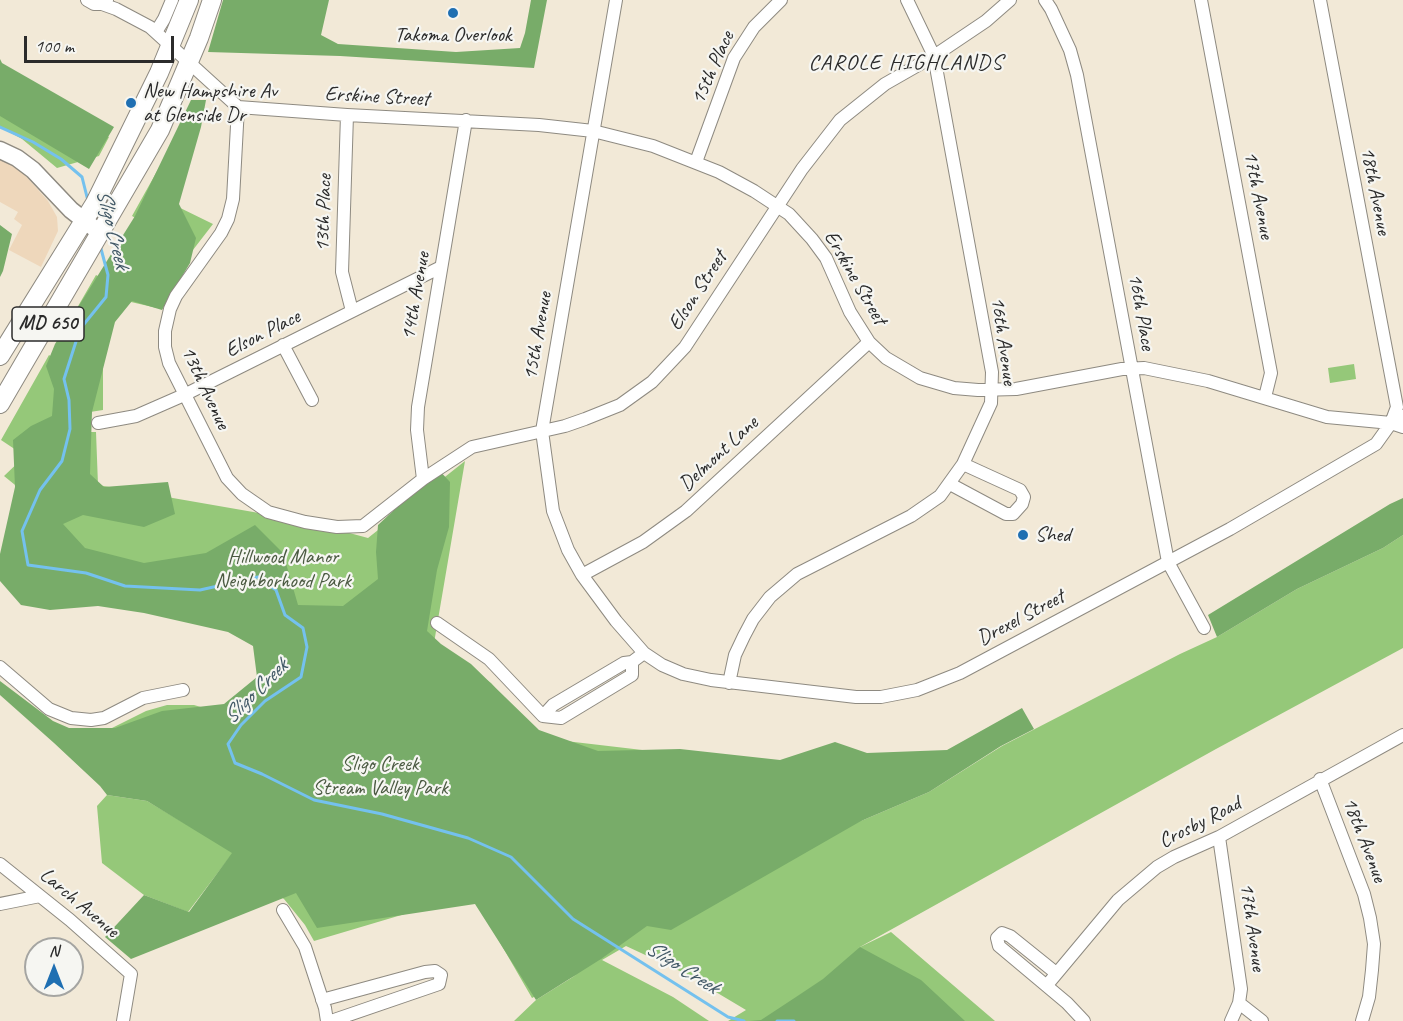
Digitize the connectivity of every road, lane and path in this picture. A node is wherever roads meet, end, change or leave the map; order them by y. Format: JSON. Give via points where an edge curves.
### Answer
{"nodes":[{"id":1,"x":87,"y":0,"type":"edge"},
{"id":2,"x":172,"y":0,"type":"edge"},
{"id":3,"x":189,"y":0,"type":"edge"},
{"id":4,"x":212,"y":0,"type":"edge"},
{"id":5,"x":616,"y":0,"type":"edge"},
{"id":6,"x":781,"y":0,"type":"edge"},
{"id":7,"x":907,"y":0,"type":"edge"},
{"id":8,"x":1010,"y":0,"type":"edge"},
{"id":9,"x":1045,"y":0,"type":"edge"},
{"id":10,"x":1201,"y":0,"type":"edge"},
{"id":11,"x":1320,"y":0,"type":"edge"},
{"id":12,"x":109,"y":3,"type":"edge"},
{"id":13,"x":156,"y":32,"type":"junction"},
{"id":14,"x":171,"y":46,"type":"junction"},
{"id":15,"x":934,"y":56,"type":"junction"},
{"id":16,"x":188,"y":61,"type":"junction"},
{"id":17,"x":238,"y":107,"type":"junction"},
{"id":18,"x":347,"y":115,"type":"junction"},
{"id":19,"x":466,"y":120,"type":"junction"},
{"id":20,"x":593,"y":131,"type":"junction"},
{"id":21,"x":0,"y":150,"type":"edge"},
{"id":22,"x":696,"y":162,"type":"junction"},
{"id":23,"x":778,"y":205,"type":"junction"},
{"id":24,"x":87,"y":226,"type":"junction"},
{"id":25,"x":441,"y":267,"type":"junction"},
{"id":26,"x":352,"y":311,"type":"junction"},
{"id":27,"x":868,"y":342,"type":"junction"},
{"id":28,"x":283,"y":345,"type":"junction"},
{"id":29,"x":0,"y":356,"type":"edge"},
{"id":30,"x":1131,"y":367,"type":"junction"},
{"id":31,"x":993,"y":390,"type":"junction"},
{"id":32,"x":184,"y":395,"type":"junction"},
{"id":33,"x":1265,"y":397,"type":"junction"},
{"id":34,"x":312,"y":400,"type":"dead end"},
{"id":35,"x":0,"y":404,"type":"edge"},
{"id":36,"x":1403,"y":416,"type":"edge"},
{"id":37,"x":98,"y":423,"type":"dead end"},
{"id":38,"x":1397,"y":425,"type":"edge"},
{"id":39,"x":542,"y":430,"type":"junction"},
{"id":40,"x":963,"y":464,"type":"junction"},
{"id":41,"x":423,"y":479,"type":"junction"},
{"id":42,"x":950,"y":484,"type":"junction"},
{"id":43,"x":363,"y":526,"type":"joint"},
{"id":44,"x":1168,"y":562,"type":"junction"},
{"id":45,"x":582,"y":575,"type":"junction"},
{"id":46,"x":437,"y":623,"type":"dead end"},
{"id":47,"x":1204,"y":628,"type":"dead end"},
{"id":48,"x":644,"y":653,"type":"junction"},
{"id":49,"x":0,"y":667,"type":"edge"},
{"id":50,"x":729,"y":683,"type":"junction"},
{"id":51,"x":183,"y":690,"type":"dead end"},
{"id":52,"x":1403,"y":735,"type":"edge"},
{"id":53,"x":1320,"y":779,"type":"junction"},
{"id":54,"x":1219,"y":837,"type":"junction"},
{"id":55,"x":0,"y":864,"type":"edge"},
{"id":56,"x":40,"y":896,"type":"junction"},
{"id":57,"x":0,"y":903,"type":"edge"},
{"id":58,"x":282,"y":910,"type":"dead end"},
{"id":59,"x":1056,"y":973,"type":"junction"},
{"id":60,"x":1047,"y":985,"type":"junction"},
{"id":61,"x":322,"y":1000,"type":"junction"},
{"id":62,"x":1239,"y":1003,"type":"junction"},
{"id":63,"x":123,"y":1021,"type":"edge"},
{"id":64,"x":329,"y":1021,"type":"edge"},
{"id":65,"x":1084,"y":1021,"type":"edge"},
{"id":66,"x":1231,"y":1021,"type":"edge"},
{"id":67,"x":1262,"y":1021,"type":"edge"},
{"id":68,"x":1362,"y":1021,"type":"edge"}],
"edges":[{"from":1,"to":12,"type":"street"},
{"from":2,"to":13,"type":"street"},
{"from":3,"to":14,"type":"main road","number":"MD 650"},
{"from":4,"to":16,"type":"main road","number":"MD 650"},
{"from":5,"to":20,"type":"street","name":"15th Avenue"},
{"from":6,"to":22,"type":"street","name":"15th Place","via":[[754,27],[734,58]]},
{"from":7,"to":15,"type":"street","name":"16th Avenue"},
{"from":8,"to":15,"type":"street","name":"Elson Street"},
{"from":9,"to":30,"type":"street","name":"16th Place","via":[[1070,50],[1077,75]]},
{"from":10,"to":33,"type":"street","name":"17th Avenue","via":[[1271,373]]},
{"from":11,"to":38,"type":"street","name":"18th Avenue","via":[[1397,407]]},
{"from":12,"to":13,"type":"street"},
{"from":13,"to":14,"type":"street"},
{"from":14,"to":16,"type":"street"},
{"from":14,"to":24,"type":"main road","number":"MD 650"},
{"from":15,"to":23,"type":"street","name":"Elson Street","via":[[885,84],[840,120]]},
{"from":15,"to":31,"type":"street","name":"16th Avenue"},
{"from":16,"to":17,"type":"street"},
{"from":16,"to":24,"type":"main road","number":"MD 650","via":[[160,130],[119,198]]},
{"from":17,"to":18,"type":"street","name":"Erskine Street"},
{"from":17,"to":32,"type":"street","name":"13th Avenue","via":[[233,199],[228,219],[176,296],[165,332],[169,363]]},
{"from":18,"to":19,"type":"street","name":"Erskine Street"},
{"from":18,"to":26,"type":"street","name":"13th Place","via":[[342,272]]},
{"from":19,"to":20,"type":"street","name":"Erskine Street"},
{"from":19,"to":25,"type":"street","name":"14th Avenue"},
{"from":20,"to":22,"type":"street","name":"Erskine Street"},
{"from":20,"to":39,"type":"street","name":"15th Avenue"},
{"from":21,"to":24,"type":"street","via":[[33,170]]},
{"from":22,"to":23,"type":"street","name":"Erskine Street"},
{"from":23,"to":27,"type":"street","name":"Erskine Street","via":[[826,258]]},
{"from":23,"to":39,"type":"street","name":"Elson Street","via":[[685,347],[662,373],[620,405]]},
{"from":24,"to":29,"type":"main road","number":"MD 650"},
{"from":24,"to":35,"type":"main road","number":"MD 650","via":[[49,323]]},
{"from":25,"to":26,"type":"street","name":"Elson Place"},
{"from":25,"to":41,"type":"street","name":"14th Avenue","via":[[418,407]]},
{"from":26,"to":28,"type":"street","name":"Elson Place"},
{"from":27,"to":31,"type":"street","name":"Erskine Street","via":[[920,378],[954,388]]},
{"from":27,"to":45,"type":"street","name":"Delmont Lane","via":[[686,511],[643,542]]},
{"from":28,"to":32,"type":"street","name":"Elson Place"},
{"from":28,"to":34,"type":"street"},
{"from":30,"to":31,"type":"street","name":"Erskine Street"},
{"from":30,"to":33,"type":"street","name":"Erskine Street","via":[[1184,375]]},
{"from":30,"to":44,"type":"street","name":"16th Place"},
{"from":31,"to":40,"type":"street","name":"16th Avenue","via":[[991,403]]},
{"from":32,"to":37,"type":"street","name":"Elson Place","via":[[136,416]]},
{"from":32,"to":43,"type":"street","name":"13th Avenue","via":[[227,478],[254,504],[267,512],[305,522]]},
{"from":33,"to":38,"type":"street","name":"Erskine Street","via":[[1327,417]]},
{"from":36,"to":38,"type":"street","name":"Drexel Street"},
{"from":38,"to":44,"type":"street","name":"Drexel Street","via":[[1376,444]]},
{"from":39,"to":41,"type":"street","name":"Elson Street","via":[[472,447]]},
{"from":39,"to":45,"type":"street","name":"15th Avenue","via":[[553,511]]},
{"from":40,"to":42,"type":"street","name":"16th Avenue"},
{"from":40,"to":42,"type":"street","via":[[1020,490],[1022,504],[1013,514],[1006,514]]},
{"from":41,"to":43,"type":"street","name":"Elson Street"},
{"from":42,"to":50,"type":"street","name":"16th Avenue","via":[[928,506],[821,560],[780,586],[744,636]]},
{"from":44,"to":47,"type":"street","name":"16th Place"},
{"from":44,"to":50,"type":"street","name":"Drexel Street","via":[[960,673],[905,693],[856,697]]},
{"from":45,"to":48,"type":"street","name":"15th Avenue"},
{"from":46,"to":48,"type":"street","via":[[489,659],[543,716],[553,705]]},
{"from":48,"to":50,"type":"street","name":"Drexel Street","via":[[683,674]]},
{"from":49,"to":51,"type":"street","via":[[49,709],[71,718],[104,718],[143,698]]},
{"from":52,"to":53,"type":"street","name":"Crosby Road"},
{"from":53,"to":54,"type":"street","name":"Crosby Road"},
{"from":53,"to":68,"type":"street","name":"18th Avenue","via":[[1370,918],[1372,970]]},
{"from":54,"to":59,"type":"street","name":"Crosby Road","via":[[1174,857],[1143,877],[1107,912]]},
{"from":54,"to":62,"type":"street","name":"17th Avenue","via":[[1239,967]]},
{"from":55,"to":56,"type":"street","name":"Larch Avenue"},
{"from":56,"to":57,"type":"street"},
{"from":56,"to":63,"type":"street","name":"Larch Avenue","via":[[131,974]]},
{"from":58,"to":61,"type":"street","via":[[305,947]]},
{"from":59,"to":60,"type":"street","name":"Crosby Road"},
{"from":59,"to":60,"type":"street","via":[[1006,933],[998,935],[999,946]]},
{"from":60,"to":65,"type":"street"},
{"from":61,"to":64,"type":"street"},
{"from":61,"to":64,"type":"street","via":[[425,972],[441,975],[440,984]]},
{"from":62,"to":66,"type":"street","name":"17th Avenue"},
{"from":62,"to":67,"type":"street"}]}
